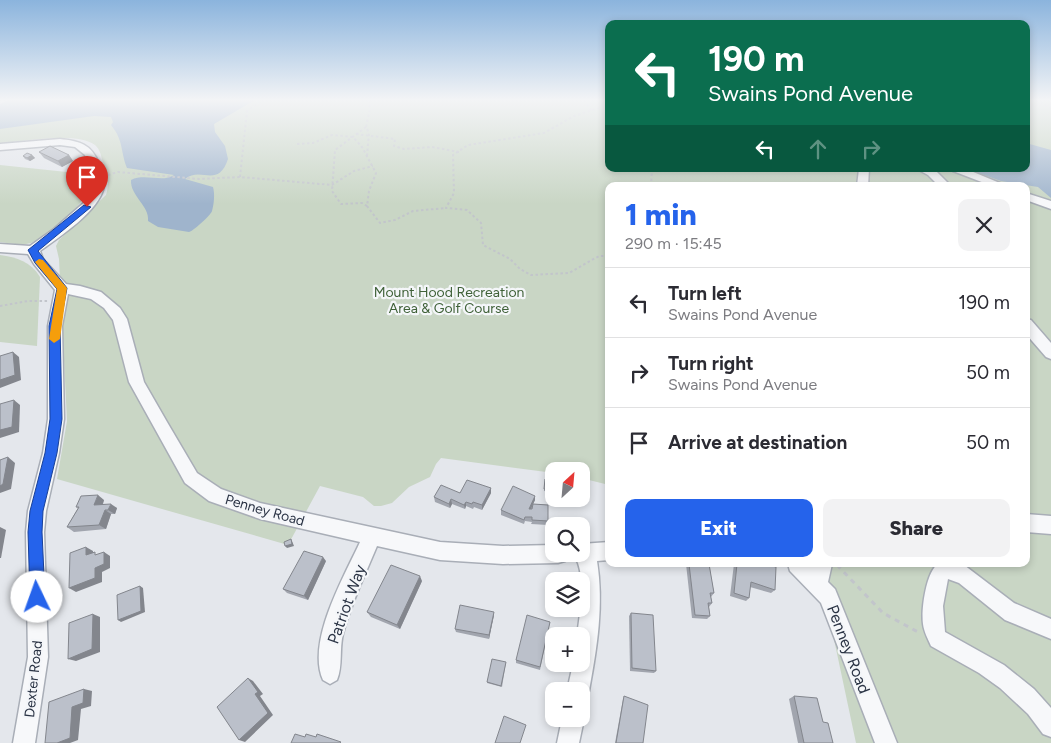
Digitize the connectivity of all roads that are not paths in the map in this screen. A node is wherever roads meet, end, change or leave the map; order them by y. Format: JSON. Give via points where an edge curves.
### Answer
{"nodes":[{"id":1,"x":0,"y":147,"type":"edge"},
{"id":2,"x":930,"y":172,"type":"edge"},
{"id":3,"x":965,"y":172,"type":"edge"},
{"id":4,"x":940,"y":182,"type":"edge"},
{"id":5,"x":991,"y":182,"type":"edge"},
{"id":6,"x":1030,"y":197,"type":"edge"},
{"id":7,"x":1051,"y":205,"type":"edge"},
{"id":8,"x":0,"y":248,"type":"edge"},
{"id":9,"x":33,"y":250,"type":"junction"},
{"id":10,"x":61,"y":292,"type":"junction"},
{"id":11,"x":1030,"y":329,"type":"edge"},
{"id":12,"x":1051,"y":353,"type":"edge"},
{"id":13,"x":1030,"y":523,"type":"edge"},
{"id":14,"x":1051,"y":525,"type":"edge"},
{"id":15,"x":372,"y":537,"type":"junction"},
{"id":16,"x":605,"y":551,"type":"edge"},
{"id":17,"x":590,"y":553,"type":"edge"},
{"id":18,"x":545,"y":554,"type":"edge"},
{"id":19,"x":586,"y":562,"type":"edge"},
{"id":20,"x":800,"y":567,"type":"edge"},
{"id":21,"x":822,"y":567,"type":"edge"},
{"id":22,"x":818,"y":584,"type":"junction"},
{"id":23,"x":1051,"y":629,"type":"edge"},
{"id":24,"x":330,"y":673,"type":"dead end"},
{"id":25,"x":580,"y":682,"type":"edge"},
{"id":26,"x":1051,"y":726,"type":"edge"},
{"id":27,"x":571,"y":727,"type":"edge"},
{"id":28,"x":24,"y":743,"type":"edge"},
{"id":29,"x":568,"y":743,"type":"edge"},
{"id":30,"x":886,"y":743,"type":"edge"}],
"edges":[{"from":1,"to":9,"type":"street","via":[[60,142],[78,144],[90,154],[98,177],[92,202]]},
{"from":2,"to":4,"type":"street"},
{"from":3,"to":5,"type":"street"},
{"from":6,"to":7,"type":"street"},
{"from":8,"to":9,"type":"street"},
{"from":9,"to":10,"type":"street"},
{"from":10,"to":15,"type":"street","name":"Penney Road","via":[[96,294],[115,310],[137,382],[183,467],[197,483],[237,504]]},
{"from":10,"to":28,"type":"street","name":"Dexter Road","via":[[54,344],[55,427],[35,532],[38,657]]},
{"from":11,"to":12,"type":"street"},
{"from":13,"to":14,"type":"street"},
{"from":15,"to":18,"type":"street","name":"Penney Road","via":[[453,552]]},
{"from":15,"to":24,"type":"street","name":"Patriot Way","via":[[334,628],[329,654]]},
{"from":16,"to":17,"type":"street"},
{"from":19,"to":25,"type":"street","via":[[590,588],[589,628]]},
{"from":20,"to":22,"type":"street","name":"Penney Road"},
{"from":21,"to":22,"type":"street"},
{"from":22,"to":30,"type":"street","name":"Penney Road","via":[[835,610]]},
{"from":23,"to":26,"type":"street","via":[[1006,609],[970,578],[949,568],[941,573],[934,627],[938,639],[1015,686]]},
{"from":27,"to":29,"type":"street"}]}
